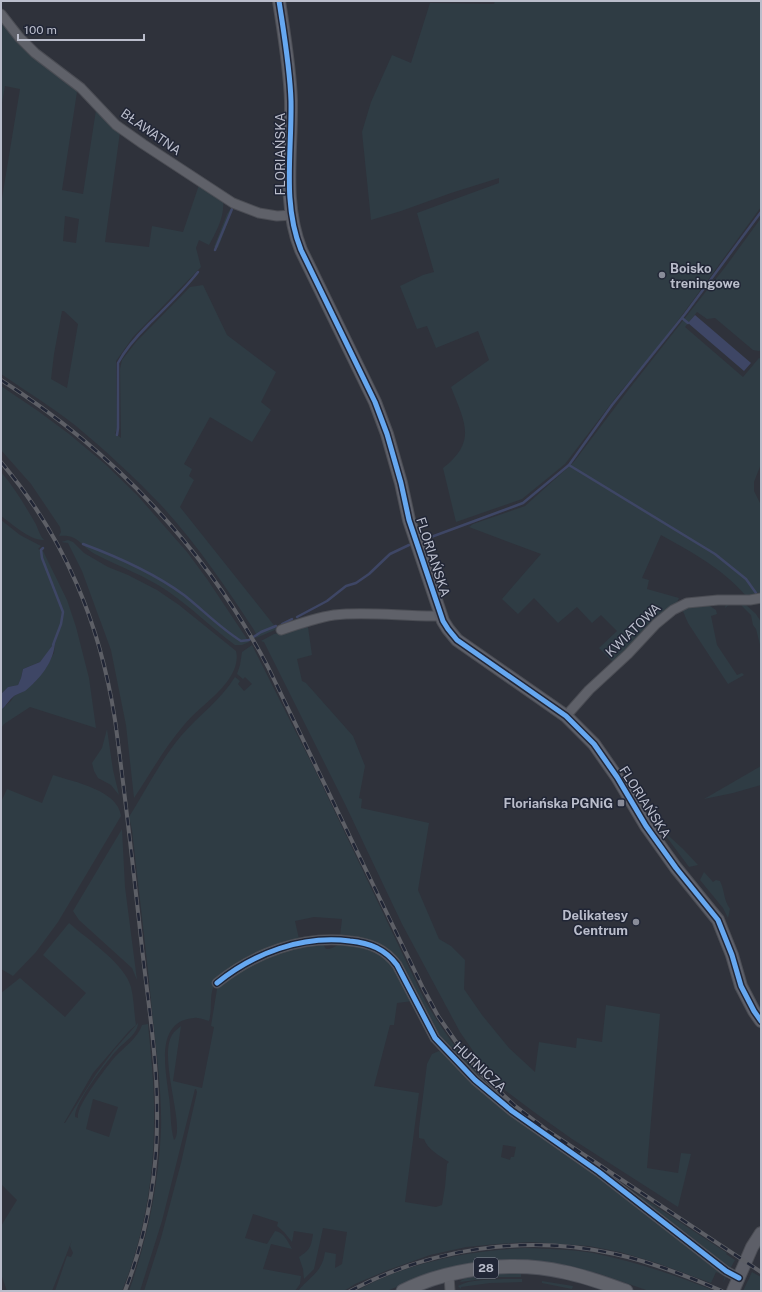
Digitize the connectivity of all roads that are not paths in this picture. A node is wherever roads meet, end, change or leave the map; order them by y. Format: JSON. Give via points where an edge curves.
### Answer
{"nodes":[{"id":1,"x":279,"y":1,"type":"edge"},
{"id":2,"x":1,"y":14,"type":"edge"},
{"id":3,"x":293,"y":214,"type":"junction"},
{"id":4,"x":761,"y":598,"type":"edge"},
{"id":5,"x":441,"y":616,"type":"junction"},
{"id":6,"x":281,"y":630,"type":"dead end"},
{"id":7,"x":566,"y":716,"type":"junction"},
{"id":8,"x":216,"y":983,"type":"dead end"},
{"id":9,"x":761,"y":1021,"type":"edge"},
{"id":10,"x":761,"y":1233,"type":"edge"},
{"id":11,"x":449,"y":1275,"type":"junction"},
{"id":12,"x":739,"y":1278,"type":"junction"},
{"id":13,"x":403,"y":1291,"type":"edge"},
{"id":14,"x":450,"y":1291,"type":"edge"},
{"id":15,"x":626,"y":1291,"type":"edge"},
{"id":16,"x":733,"y":1291,"type":"edge"}],
"edges":[{"from":1,"to":3,"type":"street","name":"FLORIAŃSKA","via":[[291,89],[289,173]]},
{"from":2,"to":3,"type":"street","name":"BŁAWATNA","via":[[34,53],[81,88],[116,125],[143,144],[233,203],[258,213],[277,216]]},
{"from":3,"to":5,"type":"street","name":"FLORIAŃSKA","via":[[301,250],[375,402],[385,428],[409,520]]},
{"from":4,"to":7,"type":"street","name":"KWIATOWA","via":[[687,604],[673,610],[656,624]]},
{"from":5,"to":6,"type":"street","via":[[336,615]]},
{"from":5,"to":7,"type":"street","name":"FLORIAŃSKA","via":[[457,640]]},
{"from":7,"to":9,"type":"street","name":"FLORIAŃSKA","via":[[594,744],[650,832],[715,915],[732,955],[741,986]]},
{"from":8,"to":12,"type":"street","name":"HUTNICZA","via":[[257,957],[296,944],[342,940],[380,949],[397,965],[438,1043],[475,1080],[512,1111],[599,1172]]},
{"from":10,"to":12,"type":"street"},
{"from":11,"to":13,"type":"main road","number":"28"},
{"from":11,"to":14,"type":"street"},
{"from":11,"to":15,"type":"main road","number":"28","via":[[486,1268],[540,1268],[564,1271]]},
{"from":12,"to":16,"type":"street"}]}
